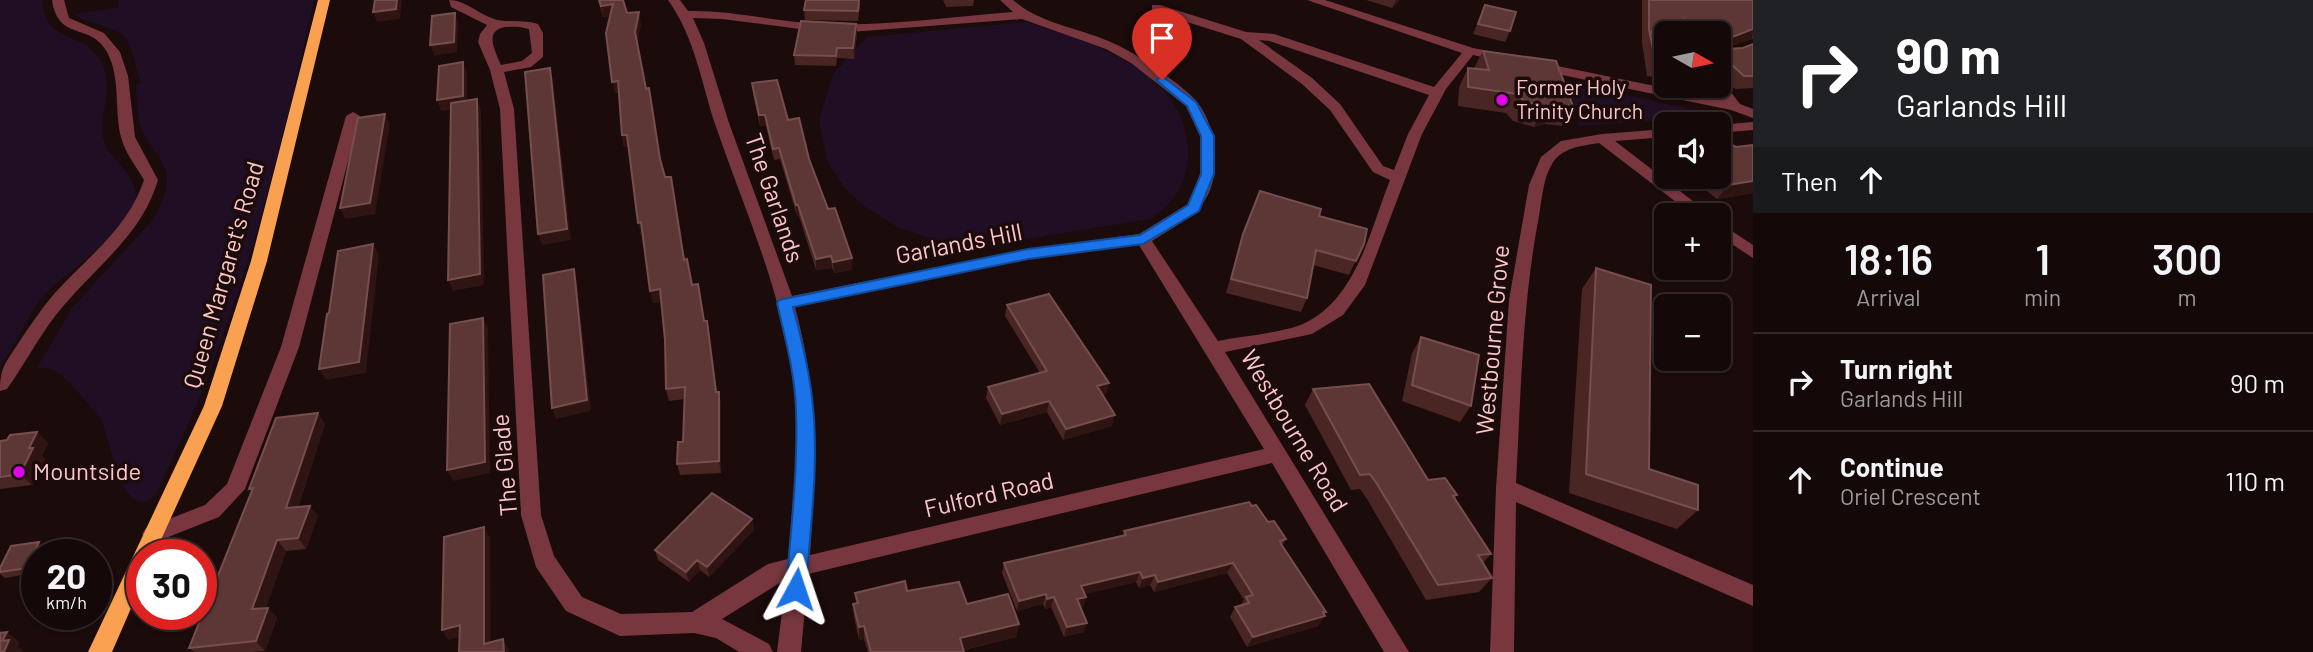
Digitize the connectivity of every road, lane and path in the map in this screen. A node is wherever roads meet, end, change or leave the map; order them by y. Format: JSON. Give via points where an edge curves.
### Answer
{"nodes":[{"id":1,"x":58,"y":0,"type":"edge"},
{"id":2,"x":324,"y":0,"type":"edge"},
{"id":3,"x":455,"y":0,"type":"edge"},
{"id":4,"x":674,"y":0,"type":"edge"},
{"id":5,"x":1006,"y":0,"type":"edge"},
{"id":6,"x":1312,"y":0,"type":"edge"},
{"id":7,"x":1156,"y":8,"type":"dead end"},
{"id":8,"x":687,"y":15,"type":"junction"},
{"id":9,"x":1023,"y":15,"type":"junction"},
{"id":10,"x":496,"y":25,"type":"junction"},
{"id":11,"x":1245,"y":36,"type":"junction"},
{"id":12,"x":1470,"y":51,"type":"junction"},
{"id":13,"x":496,"y":70,"type":"junction"},
{"id":14,"x":1437,"y":93,"type":"junction"},
{"id":15,"x":1728,"y":98,"type":"edge"},
{"id":16,"x":1735,"y":107,"type":"junction"},
{"id":17,"x":1753,"y":114,"type":"edge"},
{"id":18,"x":353,"y":116,"type":"dead end"},
{"id":19,"x":1753,"y":126,"type":"edge"},
{"id":20,"x":1731,"y":128,"type":"edge"},
{"id":21,"x":1654,"y":134,"type":"edge"},
{"id":22,"x":1602,"y":138,"type":"junction"},
{"id":23,"x":1399,"y":178,"type":"junction"},
{"id":24,"x":1687,"y":203,"type":"edge"},
{"id":25,"x":1731,"y":237,"type":"edge"},
{"id":26,"x":1143,"y":239,"type":"junction"},
{"id":27,"x":1753,"y":253,"type":"edge"},
{"id":28,"x":785,"y":303,"type":"junction"},
{"id":29,"x":1213,"y":348,"type":"junction"},
{"id":30,"x":0,"y":384,"type":"edge"},
{"id":31,"x":1276,"y":454,"type":"junction"},
{"id":32,"x":1506,"y":488,"type":"junction"},
{"id":33,"x":153,"y":534,"type":"junction"},
{"id":34,"x":151,"y":539,"type":"edge"},
{"id":35,"x":798,"y":567,"type":"junction"},
{"id":36,"x":126,"y":595,"type":"edge"},
{"id":37,"x":1753,"y":596,"type":"edge"},
{"id":38,"x":694,"y":622,"type":"junction"},
{"id":39,"x":100,"y":652,"type":"edge"},
{"id":40,"x":761,"y":652,"type":"edge"},
{"id":41,"x":789,"y":652,"type":"edge"},
{"id":42,"x":1397,"y":652,"type":"edge"},
{"id":43,"x":1502,"y":652,"type":"edge"}],
"edges":[{"from":1,"to":30,"type":"street","via":[[61,18],[107,43],[119,68],[129,141],[151,180],[147,198],[131,223],[58,300]]},
{"from":2,"to":33,"type":"main road","name":"Queen Margaret's Road","via":[[259,261],[221,383]]},
{"from":3,"to":10,"type":"street"},
{"from":4,"to":8,"type":"street"},
{"from":5,"to":9,"type":"street"},
{"from":6,"to":12,"type":"street"},
{"from":7,"to":11,"type":"street"},
{"from":8,"to":9,"type":"street","via":[[709,13],[823,28]]},
{"from":8,"to":28,"type":"street","name":"The Garlands"},
{"from":9,"to":26,"type":"street","via":[[1110,46],[1136,60],[1192,104],[1207,136],[1208,174],[1194,208]]},
{"from":10,"to":13,"type":"street","name":"The Glade","via":[[488,30],[484,42]]},
{"from":10,"to":13,"type":"street","via":[[524,22],[534,27],[539,46],[538,54],[526,64]]},
{"from":11,"to":14,"type":"street","via":[[1270,37]]},
{"from":11,"to":23,"type":"street","via":[[1307,81],[1335,107],[1378,169]]},
{"from":12,"to":14,"type":"street"},
{"from":12,"to":16,"type":"street"},
{"from":13,"to":38,"type":"street","name":"The Glade","via":[[507,109],[531,515],[544,560],[574,604],[620,625]]},
{"from":14,"to":23,"type":"street"},
{"from":15,"to":16,"type":"street"},
{"from":16,"to":17,"type":"street"},
{"from":18,"to":33,"type":"street","via":[[290,347],[235,489],[212,511]]},
{"from":19,"to":20,"type":"street"},
{"from":21,"to":22,"type":"street","name":"Westbourne Grove"},
{"from":22,"to":24,"type":"street"},
{"from":22,"to":32,"type":"street","name":"Westbourne Grove","via":[[1566,144],[1546,160],[1538,186],[1518,300]]},
{"from":23,"to":29,"type":"street","via":[[1357,285],[1337,311],[1306,330]]},
{"from":25,"to":27,"type":"street"},
{"from":26,"to":28,"type":"street","name":"Garlands Hill","via":[[1028,254]]},
{"from":26,"to":29,"type":"street","name":"Westbourne Road"},
{"from":28,"to":35,"type":"street","name":"The Garlands","via":[[805,408]]},
{"from":29,"to":31,"type":"street","name":"Westbourne Road"},
{"from":31,"to":35,"type":"street","name":"Fulford Road"},
{"from":31,"to":42,"type":"street","name":"Westbourne Road"},
{"from":32,"to":37,"type":"street"},
{"from":32,"to":43,"type":"street","name":"Westbourne Grove"},
{"from":33,"to":34,"type":"main road","name":"Queen Margaret's Road"},
{"from":35,"to":38,"type":"street","name":"The Glade","via":[[776,571]]},
{"from":35,"to":41,"type":"street"},
{"from":36,"to":39,"type":"main road","name":"Queen Margaret's Road"},
{"from":38,"to":40,"type":"street","via":[[721,629]]}]}
